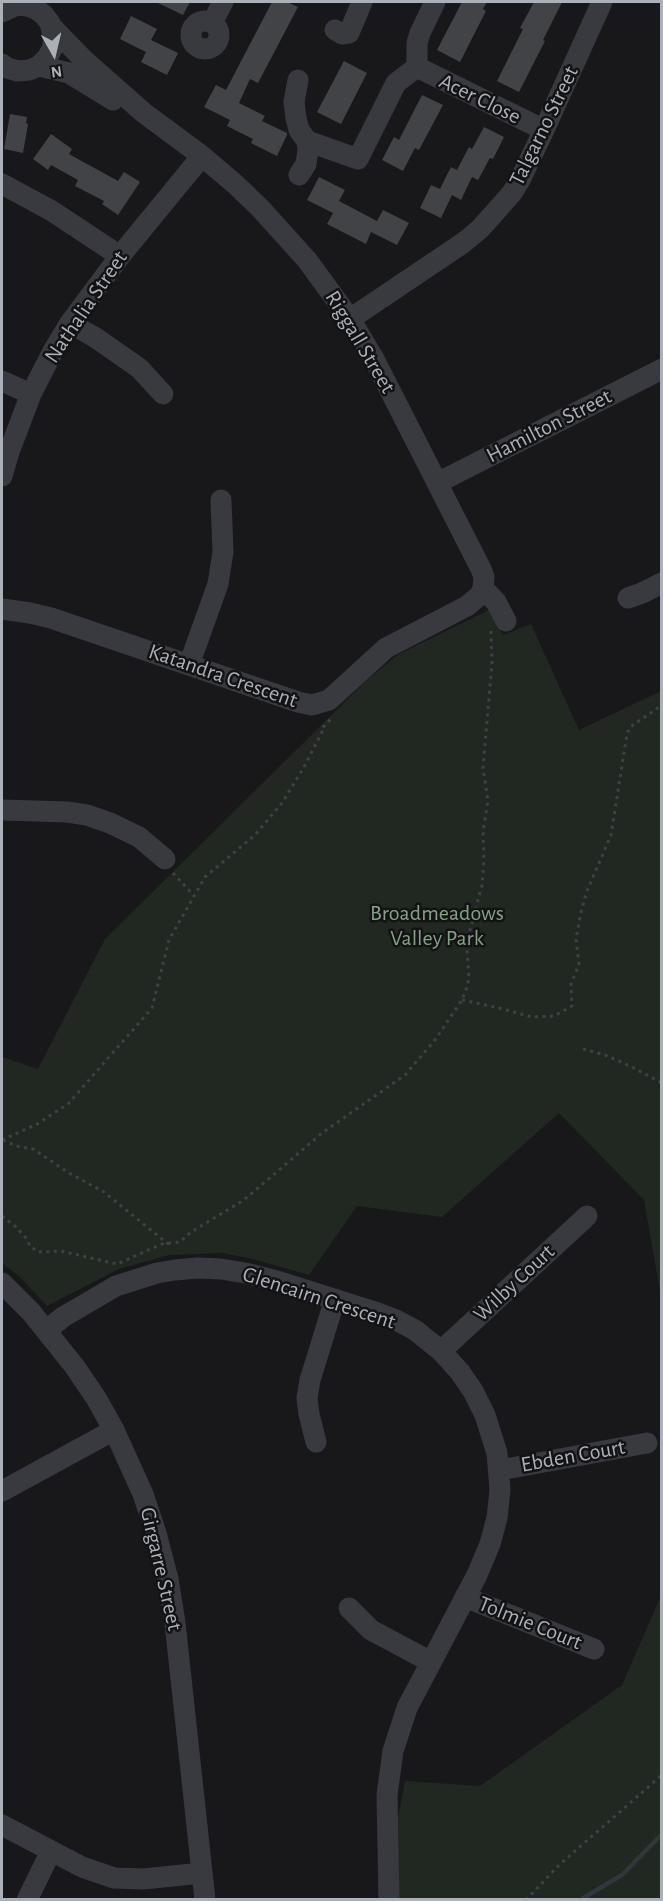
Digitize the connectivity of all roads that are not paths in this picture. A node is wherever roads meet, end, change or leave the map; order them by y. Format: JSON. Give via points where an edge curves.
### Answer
{"nodes":[{"id":1,"x":48,"y":2,"type":"edge"},
{"id":2,"x":223,"y":2,"type":"edge"},
{"id":3,"x":362,"y":2,"type":"edge"},
{"id":4,"x":602,"y":2,"type":"edge"},
{"id":5,"x":432,"y":4,"type":"edge"},
{"id":6,"x":5,"y":9,"type":"edge"},
{"id":7,"x":212,"y":23,"type":"dead end"},
{"id":8,"x":51,"y":25,"type":"junction"},
{"id":9,"x":335,"y":30,"type":"dead end"},
{"id":10,"x":2,"y":64,"type":"edge"},
{"id":11,"x":39,"y":66,"type":"junction"},
{"id":12,"x":417,"y":67,"type":"junction"},
{"id":13,"x":298,"y":80,"type":"dead end"},
{"id":14,"x":144,"y":113,"type":"junction"},
{"id":15,"x":544,"y":130,"type":"junction"},
{"id":16,"x":308,"y":141,"type":"junction"},
{"id":17,"x":202,"y":156,"type":"junction"},
{"id":18,"x":299,"y":175,"type":"dead end"},
{"id":19,"x":2,"y":184,"type":"edge"},
{"id":20,"x":120,"y":256,"type":"junction"},
{"id":21,"x":350,"y":319,"type":"junction"},
{"id":22,"x":70,"y":323,"type":"junction"},
{"id":23,"x":662,"y":369,"type":"edge"},
{"id":24,"x":2,"y":381,"type":"edge"},
{"id":25,"x":31,"y":394,"type":"junction"},
{"id":26,"x":163,"y":394,"type":"dead end"},
{"id":27,"x":2,"y":476,"type":"edge"},
{"id":28,"x":437,"y":483,"type":"junction"},
{"id":29,"x":221,"y":500,"type":"dead end"},
{"id":30,"x":662,"y":583,"type":"edge"},
{"id":31,"x":483,"y":588,"type":"junction"},
{"id":32,"x":628,"y":598,"type":"dead end"},
{"id":33,"x":2,"y":609,"type":"edge"},
{"id":34,"x":497,"y":623,"type":"road end"},
{"id":35,"x":189,"y":665,"type":"junction"},
{"id":36,"x":2,"y":810,"type":"edge"},
{"id":37,"x":169,"y":866,"type":"road end"},
{"id":38,"x":588,"y":1216,"type":"dead end"},
{"id":39,"x":2,"y":1283,"type":"edge"},
{"id":40,"x":335,"y":1299,"type":"junction"},
{"id":41,"x":47,"y":1330,"type":"junction"},
{"id":42,"x":441,"y":1351,"type":"junction"},
{"id":43,"x":114,"y":1430,"type":"junction"},
{"id":44,"x":316,"y":1442,"type":"dead end"},
{"id":45,"x":647,"y":1443,"type":"dead end"},
{"id":46,"x":500,"y":1470,"type":"junction"},
{"id":47,"x":2,"y":1491,"type":"edge"},
{"id":48,"x":465,"y":1597,"type":"junction"},
{"id":49,"x":349,"y":1608,"type":"dead end"},
{"id":50,"x":594,"y":1649,"type":"dead end"},
{"id":51,"x":431,"y":1662,"type":"junction"},
{"id":52,"x":2,"y":1825,"type":"edge"},
{"id":53,"x":51,"y":1851,"type":"junction"},
{"id":54,"x":202,"y":1873,"type":"junction"},
{"id":55,"x":27,"y":1899,"type":"edge"},
{"id":56,"x":205,"y":1899,"type":"edge"},
{"id":57,"x":389,"y":1899,"type":"edge"}],
"edges":[{"from":1,"to":8,"type":"street"},
{"from":2,"to":7,"type":"street"},
{"from":3,"to":9,"type":"street","via":[[348,33]]},
{"from":4,"to":15,"type":"street","name":"Talgarno Street"},
{"from":5,"to":12,"type":"street","via":[[417,43]]},
{"from":6,"to":8,"type":"street","name":"Riggall Street","via":[[17,5],[36,9]]},
{"from":8,"to":11,"type":"street","via":[[52,49]]},
{"from":8,"to":14,"type":"street","name":"Riggall Street","via":[[85,62]]},
{"from":10,"to":11,"type":"street","name":"Riggall Street","via":[[18,71]]},
{"from":11,"to":14,"type":"street","name":"Riggall Street","via":[[69,73]]},
{"from":12,"to":15,"type":"street","name":"Acer Close"},
{"from":12,"to":16,"type":"street","via":[[396,83],[358,159]]},
{"from":13,"to":16,"type":"street","via":[[296,118]]},
{"from":14,"to":17,"type":"street","name":"Riggall Street"},
{"from":15,"to":21,"type":"street","name":"Talgarno Street","via":[[512,193],[480,229]]},
{"from":16,"to":18,"type":"street","via":[[306,164]]},
{"from":17,"to":20,"type":"street","name":"Nathalia Street"},
{"from":17,"to":21,"type":"street","name":"Riggall Street","via":[[286,236]]},
{"from":19,"to":20,"type":"street"},
{"from":20,"to":22,"type":"street","name":"Nathalia Street"},
{"from":21,"to":28,"type":"street","name":"Riggall Street"},
{"from":22,"to":25,"type":"street","name":"Nathalia Street"},
{"from":22,"to":26,"type":"street","via":[[140,368]]},
{"from":23,"to":28,"type":"street","name":"Hamilton Street"},
{"from":24,"to":25,"type":"street"},
{"from":25,"to":27,"type":"street","name":"Nathalia Street"},
{"from":28,"to":31,"type":"street","name":"Riggall Street","via":[[481,568]]},
{"from":29,"to":35,"type":"street","via":[[223,552],[218,584]]},
{"from":30,"to":32,"type":"street"},
{"from":31,"to":34,"type":"street","name":"Riggall Street","via":[[496,602]]},
{"from":31,"to":35,"type":"street","name":"Katandra Crescent","via":[[467,606],[386,648],[322,703],[298,702]]},
{"from":33,"to":35,"type":"street","name":"Katandra Crescent","via":[[51,618]]},
{"from":36,"to":37,"type":"street","via":[[87,815],[139,837]]},
{"from":38,"to":42,"type":"street","name":"Wilby Court"},
{"from":39,"to":41,"type":"street","name":"Girgarre Street"},
{"from":40,"to":41,"type":"street","name":"Glencairn Crescent","via":[[245,1273],[222,1269],[175,1270],[116,1286]]},
{"from":40,"to":42,"type":"street","name":"Glencairn Crescent","via":[[396,1320]]},
{"from":40,"to":44,"type":"street","via":[[307,1398]]},
{"from":41,"to":43,"type":"street","name":"Girgarre Street"},
{"from":42,"to":46,"type":"street","name":"Glencairn Crescent","via":[[466,1381],[485,1415]]},
{"from":43,"to":47,"type":"street"},
{"from":43,"to":54,"type":"street","name":"Girgarre Street","via":[[143,1494],[168,1579]]},
{"from":45,"to":46,"type":"street","name":"Ebden Court"},
{"from":46,"to":48,"type":"street","name":"Glencairn Crescent","via":[[497,1518],[490,1544]]},
{"from":48,"to":50,"type":"street","name":"Tolmie Court"},
{"from":48,"to":51,"type":"street","name":"Glencairn Crescent"},
{"from":49,"to":51,"type":"street","via":[[372,1630]]},
{"from":51,"to":57,"type":"street","name":"Glencairn Crescent","via":[[399,1727],[389,1772]]},
{"from":52,"to":53,"type":"street"},
{"from":53,"to":54,"type":"street","via":[[114,1878],[143,1880]]},
{"from":53,"to":55,"type":"street"},
{"from":54,"to":56,"type":"street","name":"Girgarre Street"}]}
